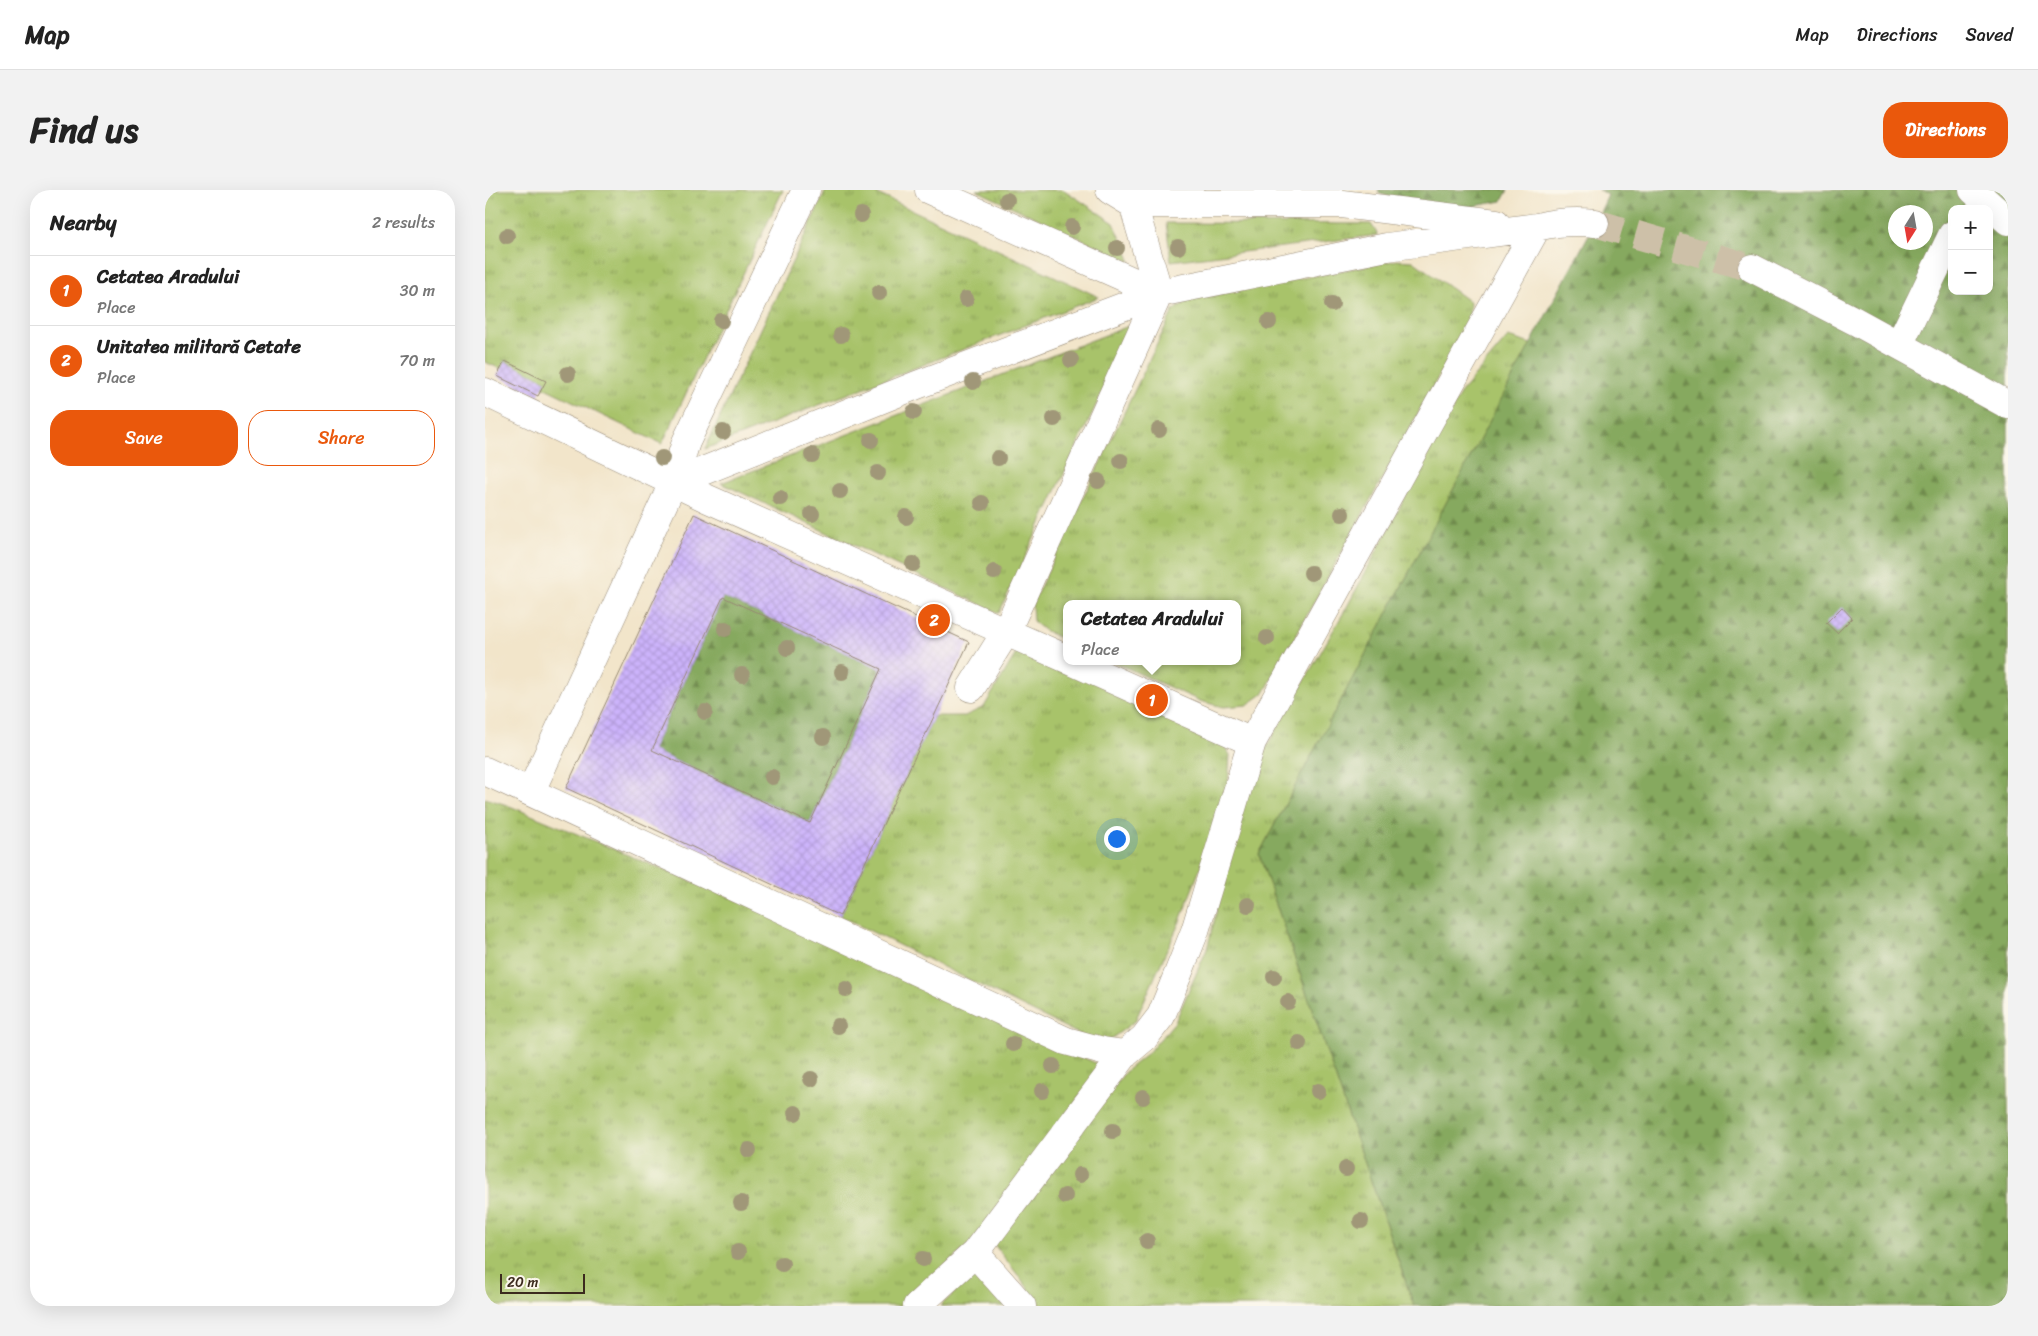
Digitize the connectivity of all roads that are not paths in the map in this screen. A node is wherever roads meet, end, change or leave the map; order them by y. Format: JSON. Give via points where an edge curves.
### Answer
{"nodes":[{"id":1,"x":806,"y":190,"type":"edge"},
{"id":2,"x":929,"y":190,"type":"edge"},
{"id":3,"x":1110,"y":190,"type":"edge"},
{"id":4,"x":1969,"y":190,"type":"edge"},
{"id":5,"x":1973,"y":190,"type":"edge"},
{"id":6,"x":1137,"y":197,"type":"edge"},
{"id":7,"x":1333,"y":197,"type":"edge"},
{"id":8,"x":1963,"y":205,"type":"edge"},
{"id":9,"x":2008,"y":221,"type":"edge"},
{"id":10,"x":1595,"y":223,"type":"tunnel mouth"},
{"id":11,"x":1537,"y":227,"type":"junction"},
{"id":12,"x":1948,"y":243,"type":"edge"},
{"id":13,"x":1752,"y":268,"type":"tunnel mouth"},
{"id":14,"x":1159,"y":294,"type":"junction"},
{"id":15,"x":1899,"y":345,"type":"junction"},
{"id":16,"x":485,"y":392,"type":"edge"},
{"id":17,"x":2008,"y":405,"type":"edge"},
{"id":18,"x":673,"y":482,"type":"junction"},
{"id":19,"x":1006,"y":632,"type":"junction"},
{"id":20,"x":1063,"y":657,"type":"edge"},
{"id":21,"x":1080,"y":665,"type":"edge"},
{"id":22,"x":971,"y":688,"type":"dead end"},
{"id":23,"x":1252,"y":742,"type":"junction"},
{"id":24,"x":485,"y":771,"type":"edge"},
{"id":25,"x":531,"y":791,"type":"junction"},
{"id":26,"x":1125,"y":1054,"type":"junction"},
{"id":27,"x":975,"y":1253,"type":"junction"},
{"id":28,"x":917,"y":1306,"type":"edge"},
{"id":29,"x":1022,"y":1306,"type":"edge"}],
"edges":[{"from":1,"to":18,"type":"lane","via":[[687,442]]},
{"from":2,"to":14,"type":"lane"},
{"from":3,"to":6,"type":"lane"},
{"from":4,"to":8,"type":"lane"},
{"from":5,"to":9,"type":"lane"},
{"from":6,"to":7,"type":"lane"},
{"from":6,"to":14,"type":"lane"},
{"from":7,"to":11,"type":"lane"},
{"from":10,"to":11,"type":"lane","via":[[1575,221]]},
{"from":11,"to":14,"type":"lane","via":[[1387,247]]},
{"from":11,"to":23,"type":"lane"},
{"from":12,"to":15,"type":"lane"},
{"from":13,"to":15,"type":"lane"},
{"from":14,"to":18,"type":"lane"},
{"from":14,"to":19,"type":"lane"},
{"from":15,"to":17,"type":"lane"},
{"from":16,"to":18,"type":"lane"},
{"from":18,"to":19,"type":"lane"},
{"from":18,"to":25,"type":"lane"},
{"from":19,"to":20,"type":"lane"},
{"from":19,"to":22,"type":"lane"},
{"from":21,"to":23,"type":"lane"},
{"from":23,"to":26,"type":"lane","via":[[1195,931],[1161,1016],[1145,1038]]},
{"from":24,"to":25,"type":"lane"},
{"from":25,"to":26,"type":"lane","via":[[1066,1041]]},
{"from":26,"to":27,"type":"lane"},
{"from":27,"to":28,"type":"lane"},
{"from":27,"to":29,"type":"lane"}]}
